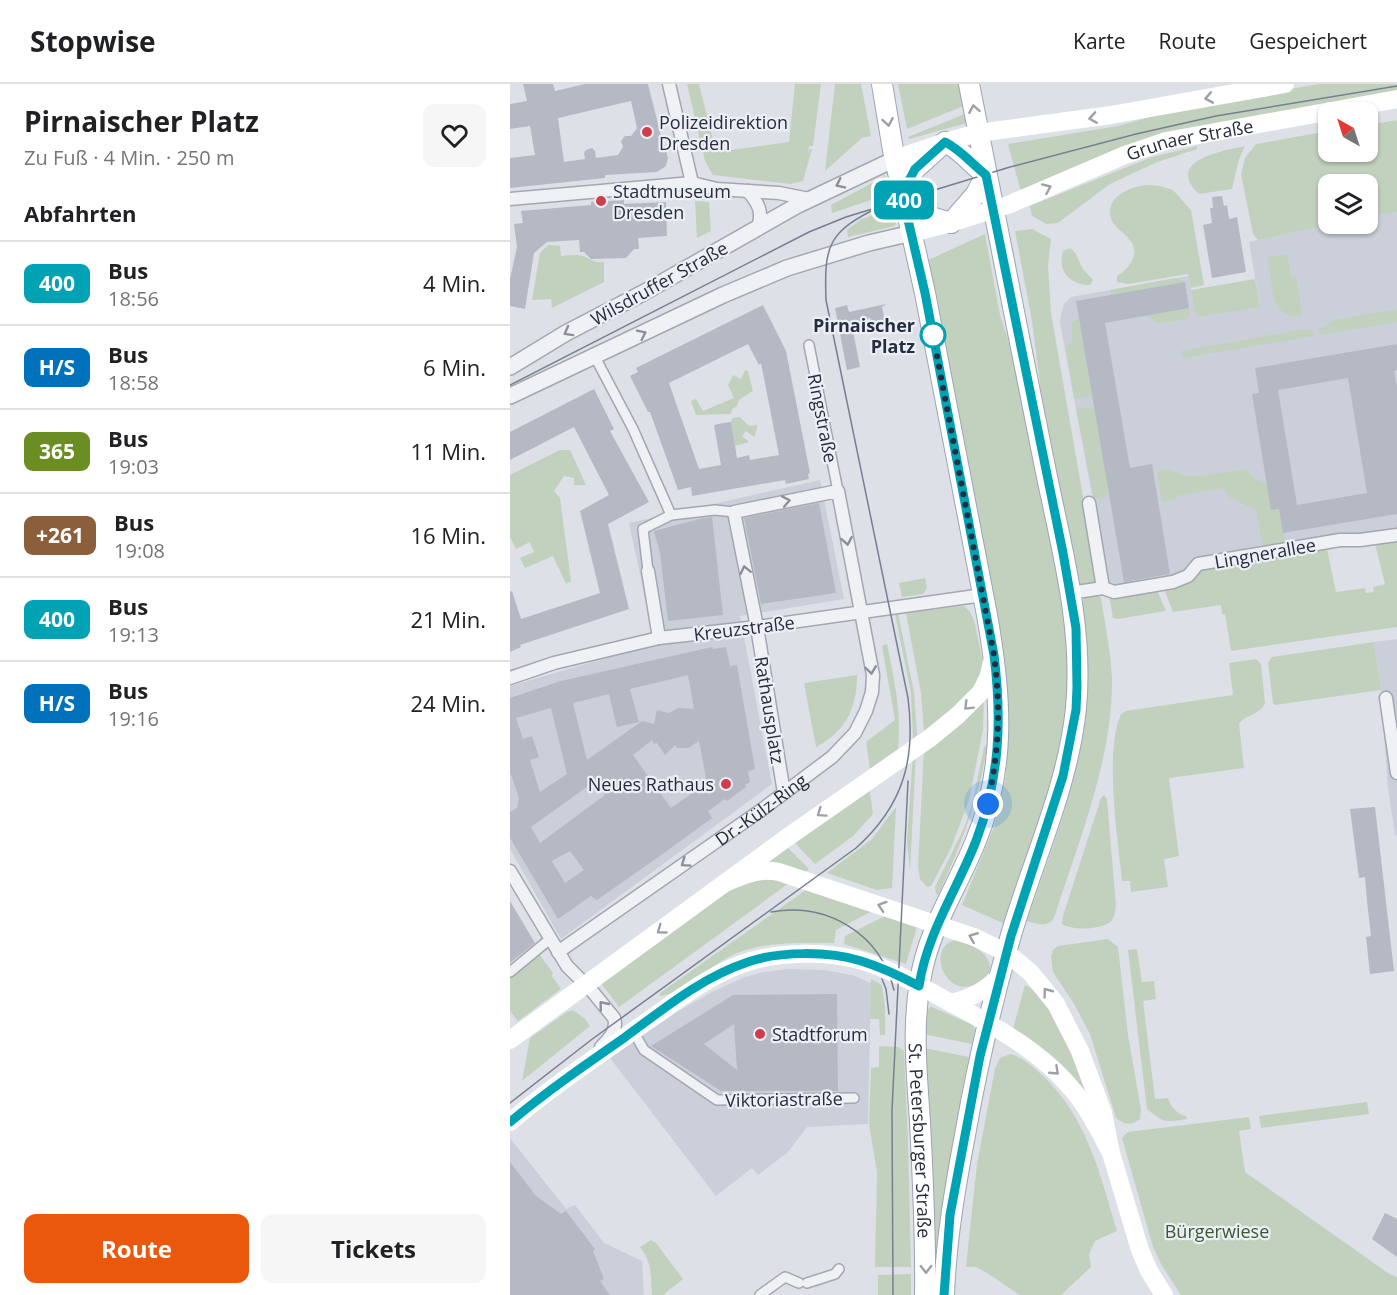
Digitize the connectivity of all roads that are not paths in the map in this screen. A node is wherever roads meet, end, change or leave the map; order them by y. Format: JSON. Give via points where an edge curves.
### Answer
{"nodes":[{"id":1,"x":669,"y":84,"type":"edge"},
{"id":2,"x":882,"y":84,"type":"edge"},
{"id":3,"x":969,"y":84,"type":"edge"},
{"id":4,"x":1285,"y":84,"type":"edge"},
{"id":5,"x":1397,"y":99,"type":"edge"},
{"id":6,"x":978,"y":133,"type":"junction"},
{"id":7,"x":945,"y":142,"type":"junction"},
{"id":8,"x":895,"y":159,"type":"junction"},
{"id":9,"x":986,"y":175,"type":"junction"},
{"id":10,"x":692,"y":183,"type":"junction"},
{"id":11,"x":748,"y":191,"type":"junction"},
{"id":12,"x":902,"y":194,"type":"junction"},
{"id":13,"x":510,"y":199,"type":"edge"},
{"id":14,"x":809,"y":200,"type":"junction"},
{"id":15,"x":993,"y":211,"type":"junction"},
{"id":16,"x":951,"y":223,"type":"junction"},
{"id":17,"x":758,"y":228,"type":"junction"},
{"id":18,"x":912,"y":233,"type":"junction"},
{"id":19,"x":809,"y":345,"type":"dead end"},
{"id":20,"x":595,"y":357,"type":"junction"},
{"id":21,"x":510,"y":367,"type":"edge"},
{"id":22,"x":510,"y":396,"type":"edge"},
{"id":23,"x":838,"y":491,"type":"junction"},
{"id":24,"x":1089,"y":503,"type":"dead end"},
{"id":25,"x":735,"y":512,"type":"junction"},
{"id":26,"x":671,"y":515,"type":"junction"},
{"id":27,"x":1397,"y":536,"type":"edge"},
{"id":28,"x":648,"y":571,"type":"joint"},
{"id":29,"x":1103,"y":588,"type":"junction"},
{"id":30,"x":1070,"y":593,"type":"junction"},
{"id":31,"x":983,"y":595,"type":"junction"},
{"id":32,"x":860,"y":612,"type":"junction"},
{"id":33,"x":757,"y":627,"type":"junction"},
{"id":34,"x":659,"y":638,"type":"junction"},
{"id":35,"x":994,"y":655,"type":"junction"},
{"id":36,"x":510,"y":678,"type":"edge"},
{"id":37,"x":1386,"y":698,"type":"dead end"},
{"id":38,"x":1397,"y":773,"type":"edge"},
{"id":39,"x":784,"y":793,"type":"junction"},
{"id":40,"x":510,"y":871,"type":"edge"},
{"id":41,"x":725,"y":883,"type":"junction"},
{"id":42,"x":937,"y":924,"type":"junction"},
{"id":43,"x":550,"y":939,"type":"junction"},
{"id":44,"x":558,"y":952,"type":"junction"},
{"id":45,"x":1007,"y":953,"type":"junction"},
{"id":46,"x":510,"y":972,"type":"edge"},
{"id":47,"x":1001,"y":975,"type":"junction"},
{"id":48,"x":586,"y":985,"type":"junction"},
{"id":49,"x":919,"y":986,"type":"junction"},
{"id":50,"x":951,"y":1004,"type":"junction"},
{"id":51,"x":988,"y":1022,"type":"junction"},
{"id":52,"x":633,"y":1031,"type":"junction"},
{"id":53,"x":510,"y":1040,"type":"edge"},
{"id":54,"x":565,"y":1081,"type":"junction"},
{"id":55,"x":854,"y":1098,"type":"dead end"},
{"id":56,"x":510,"y":1122,"type":"edge"},
{"id":57,"x":1111,"y":1153,"type":"junction"},
{"id":58,"x":839,"y":1269,"type":"dead end"},
{"id":59,"x":760,"y":1295,"type":"edge"},
{"id":60,"x":926,"y":1295,"type":"edge"},
{"id":61,"x":944,"y":1295,"type":"edge"},
{"id":62,"x":1164,"y":1295,"type":"edge"}],
"edges":[{"from":1,"to":10,"type":"street"},
{"from":2,"to":8,"type":"main road","one_way":true},
{"from":6,"to":3,"type":"main road","one_way":true},
{"from":4,"to":6,"type":"main road","name":"Grunaer Straße","one_way":true,"via":[[1111,115]]},
{"from":15,"to":5,"type":"main road","name":"Grunaer Straße","one_way":true,"via":[[1166,141]]},
{"from":6,"to":7,"type":"main road"},
{"from":6,"to":9,"type":"main road"},
{"from":7,"to":8,"type":"main road"},
{"from":7,"to":9,"type":"main road","via":[[965,154]]},
{"from":7,"to":12,"type":"main road","via":[[915,169]]},
{"from":8,"to":12,"type":"main road"},
{"from":8,"to":14,"type":"street","one_way":true},
{"from":9,"to":15,"type":"main road"},
{"from":9,"to":16,"type":"main road","via":[[976,194]]},
{"from":10,"to":11,"type":"street"},
{"from":10,"to":13,"type":"street"},
{"from":11,"to":14,"type":"street"},
{"from":11,"to":17,"type":"street","via":[[760,209]]},
{"from":12,"to":16,"type":"main road","via":[[928,216]]},
{"from":12,"to":18,"type":"main road"},
{"from":14,"to":17,"type":"street","name":"Wilsdruffer Straße"},
{"from":15,"to":16,"type":"main road"},
{"from":15,"to":30,"type":"main road"},
{"from":16,"to":18,"type":"main road"},
{"from":17,"to":21,"type":"street","name":"Wilsdruffer Straße","one_way":true},
{"from":20,"to":18,"type":"street","name":"Wilsdruffer Straße","one_way":true,"via":[[787,268]]},
{"from":18,"to":31,"type":"main road"},
{"from":19,"to":23,"type":"street","name":"Ringstraße"},
{"from":20,"to":22,"type":"street","name":"Wilsdruffer Straße"},
{"from":20,"to":26,"type":"street","via":[[633,429]]},
{"from":25,"to":23,"type":"street","one_way":true},
{"from":23,"to":32,"type":"street","name":"Ringstraße","one_way":true},
{"from":24,"to":29,"type":"street"},
{"from":25,"to":26,"type":"street"},
{"from":33,"to":25,"type":"street","one_way":true},
{"from":26,"to":28,"type":"street","via":[[643,529]]},
{"from":27,"to":29,"type":"street","name":"Lingnerallee","via":[[1340,540],[1198,564],[1188,576],[1173,582],[1114,592]]},
{"from":28,"to":34,"type":"street"},
{"from":29,"to":30,"type":"street","name":"Lingnerallee"},
{"from":30,"to":45,"type":"main road","via":[[1078,652],[1073,729],[1063,776]]},
{"from":31,"to":32,"type":"street","name":"Kreuzstraße"},
{"from":31,"to":35,"type":"main road"},
{"from":32,"to":33,"type":"street","name":"Kreuzstraße"},
{"from":32,"to":39,"type":"street","name":"Dr.-Külz-Ring","one_way":true,"via":[[873,675],[866,711],[846,744]]},
{"from":33,"to":34,"type":"street","name":"Kreuzstraße"},
{"from":33,"to":39,"type":"street","name":"Rathausplatz"},
{"from":34,"to":36,"type":"street","name":"Kreuzstraße","via":[[554,663]]},
{"from":35,"to":41,"type":"main road","one_way":true,"via":[[981,692],[958,715]]},
{"from":35,"to":42,"type":"main road","via":[[999,731],[988,804],[976,840]]},
{"from":37,"to":38,"type":"street"},
{"from":39,"to":44,"type":"street","name":"Dr.-Külz-Ring","one_way":true},
{"from":40,"to":43,"type":"street"},
{"from":42,"to":41,"type":"main road","one_way":true,"via":[[779,872],[750,872]]},
{"from":41,"to":48,"type":"main road","one_way":true},
{"from":45,"to":42,"type":"main road","one_way":true,"via":[[974,936]]},
{"from":42,"to":49,"type":"main road","name":"St. Petersburger Straße"},
{"from":43,"to":44,"type":"street"},
{"from":43,"to":46,"type":"street"},
{"from":44,"to":48,"type":"street"},
{"from":45,"to":47,"type":"main road","name":"St. Petersburger Straße"},
{"from":57,"to":45,"type":"main road","one_way":true,"via":[[1103,1113],[1069,1027],[1048,992]]},
{"from":47,"to":50,"type":"main road","via":[[984,991]]},
{"from":47,"to":51,"type":"main road","name":"St. Petersburger Straße"},
{"from":48,"to":53,"type":"main road"},
{"from":54,"to":48,"type":"street","one_way":true,"via":[[609,1039],[616,1022]]},
{"from":49,"to":50,"type":"main road"},
{"from":49,"to":52,"type":"main road","via":[[858,960],[837,956],[767,957],[710,979]]},
{"from":49,"to":60,"type":"main road","name":"St. Petersburger Straße","one_way":true,"via":[[916,1042]]},
{"from":50,"to":51,"type":"main road"},
{"from":51,"to":57,"type":"main road","one_way":true,"via":[[1060,1075],[1080,1100]]},
{"from":51,"to":61,"type":"main road","name":"St. Petersburger Straße","via":[[950,1215]]},
{"from":52,"to":54,"type":"main road"},
{"from":52,"to":55,"type":"street","name":"Viktoriastraße","via":[[645,1050],[717,1100]]},
{"from":54,"to":56,"type":"main road"},
{"from":57,"to":62,"type":"main road","via":[[1140,1250]]},
{"from":58,"to":59,"type":"street","via":[[829,1277],[803,1283],[785,1277]]}]}
